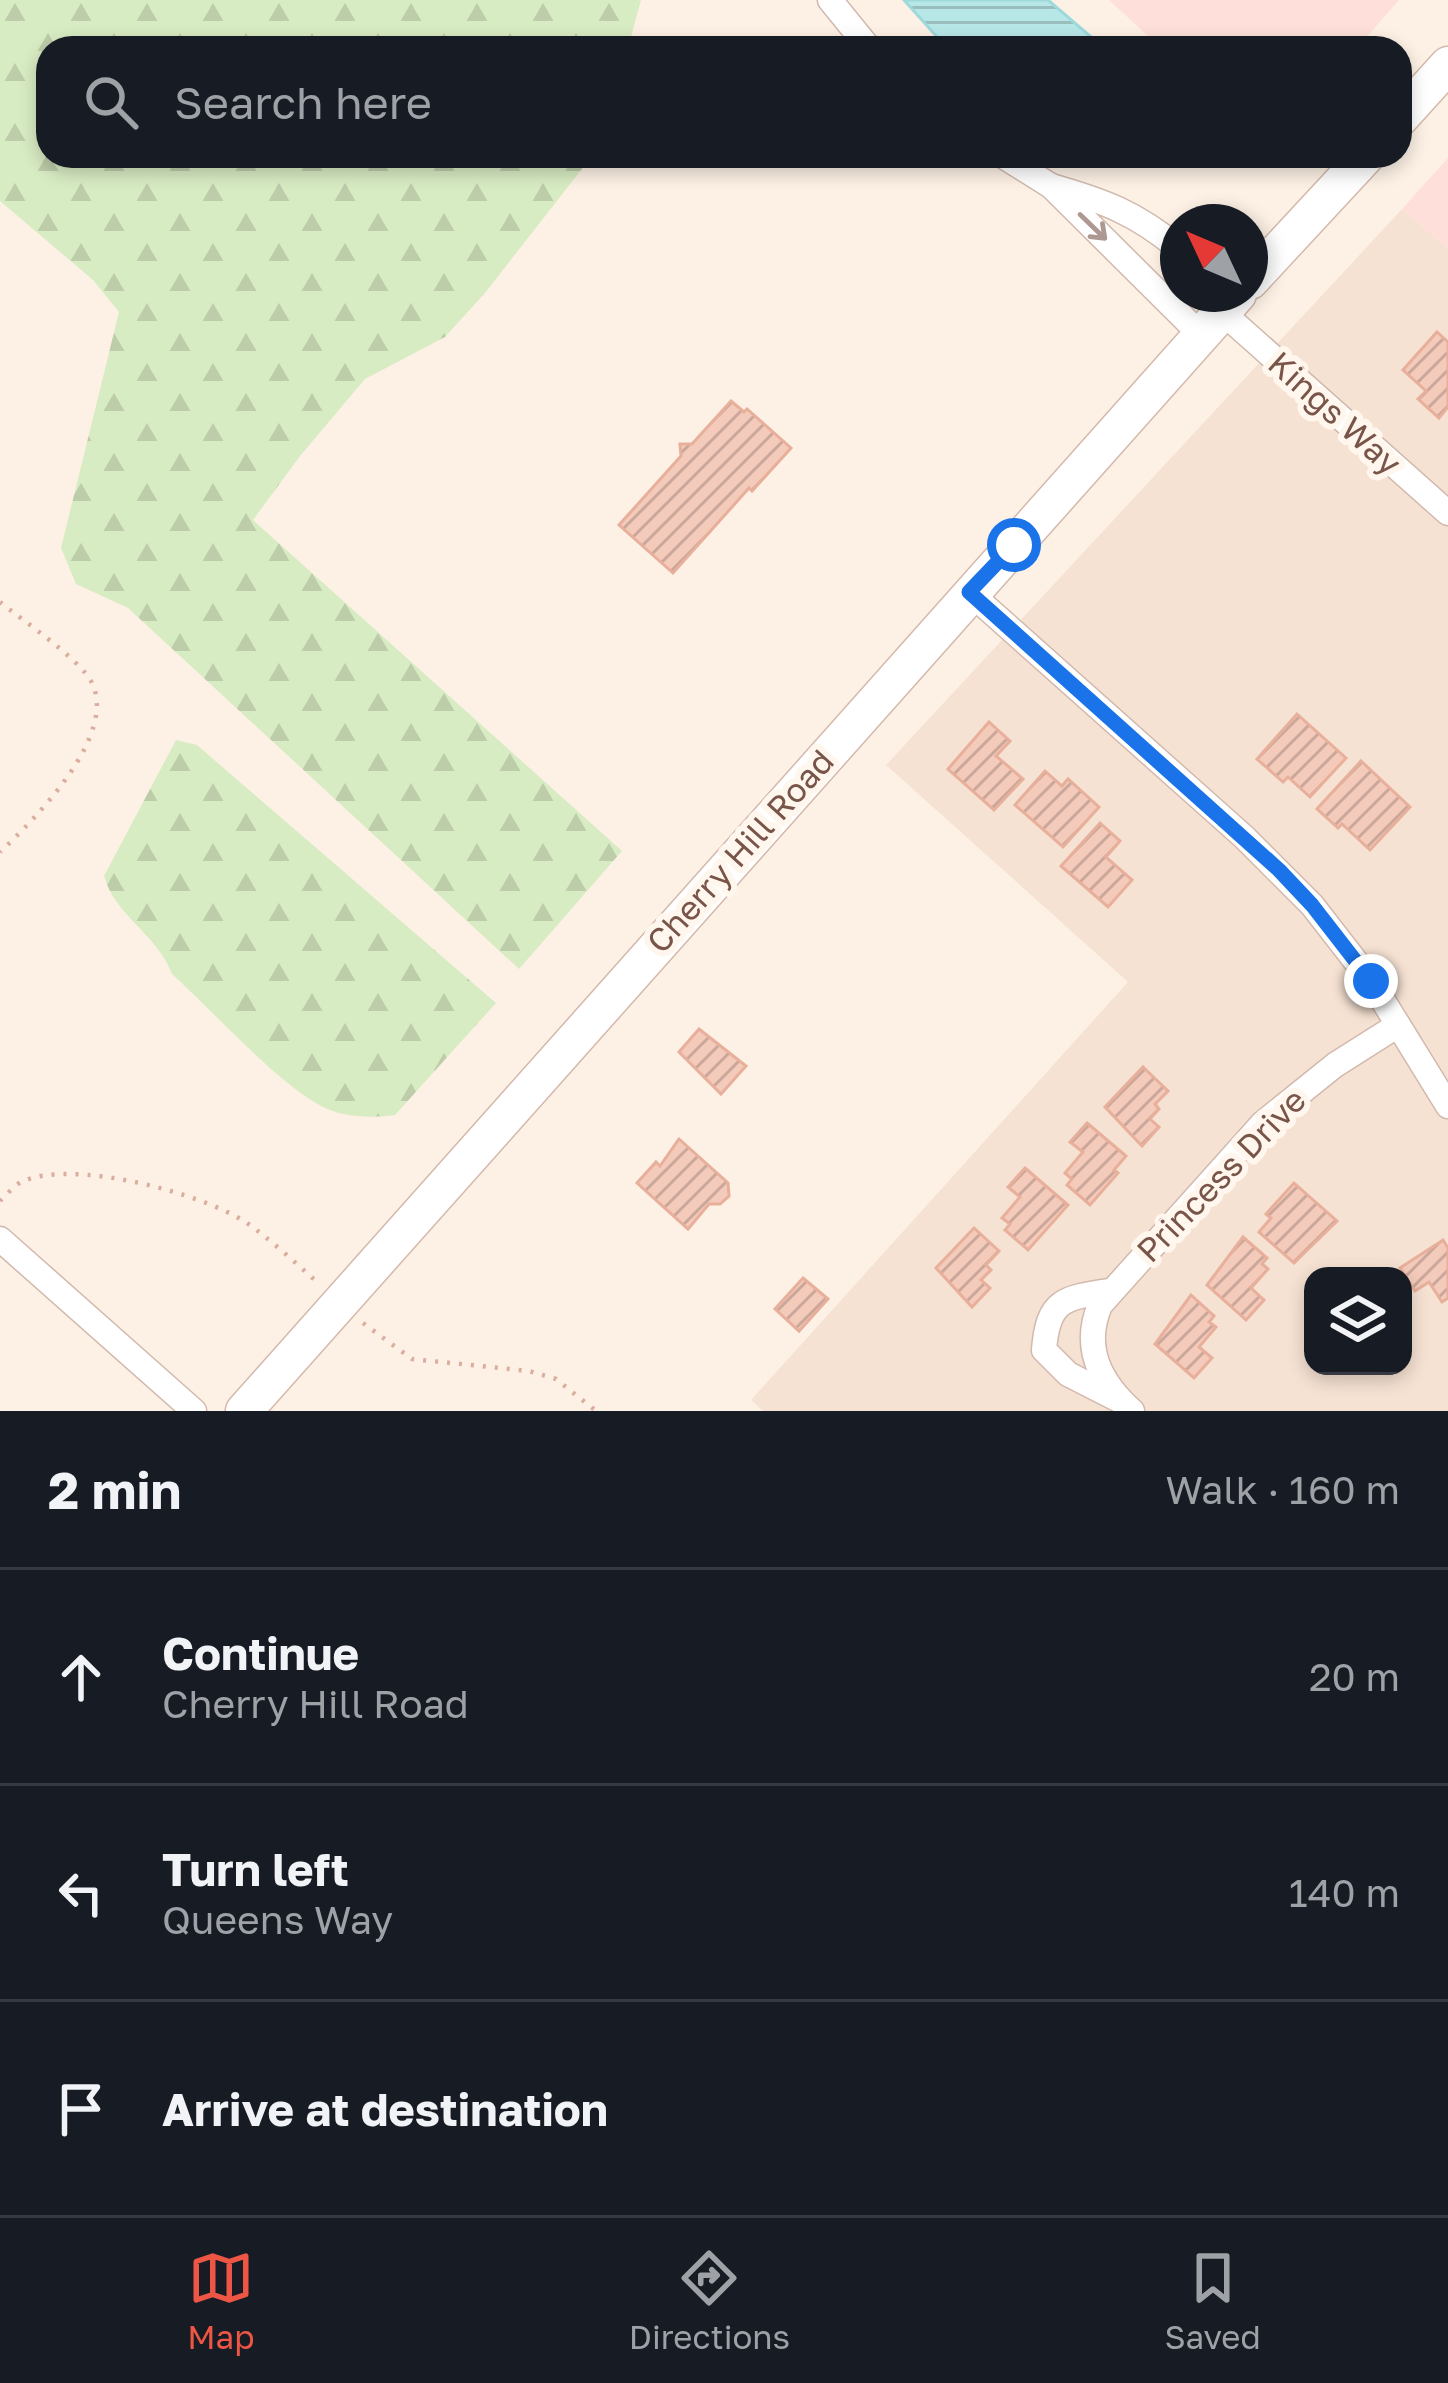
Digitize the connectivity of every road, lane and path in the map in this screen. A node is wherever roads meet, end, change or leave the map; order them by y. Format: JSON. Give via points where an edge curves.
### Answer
{"nodes":[{"id":1,"x":830,"y":0,"type":"edge"},
{"id":2,"x":858,"y":36,"type":"edge"},
{"id":3,"x":1448,"y":65,"type":"edge"},
{"id":4,"x":1412,"y":105,"type":"edge"},
{"id":5,"x":1022,"y":168,"type":"edge"},
{"id":6,"x":1355,"y":168,"type":"edge"},
{"id":7,"x":1051,"y":186,"type":"junction"},
{"id":8,"x":1160,"y":233,"type":"edge"},
{"id":9,"x":1160,"y":257,"type":"edge"},
{"id":10,"x":1268,"y":261,"type":"edge"},
{"id":11,"x":1221,"y":312,"type":"edge"},
{"id":12,"x":1240,"y":312,"type":"edge"},
{"id":13,"x":1448,"y":513,"type":"edge"},
{"id":14,"x":969,"y":592,"type":"junction"},
{"id":15,"x":0,"y":602,"type":"edge"},
{"id":16,"x":0,"y":852,"type":"edge"},
{"id":17,"x":1398,"y":1025,"type":"junction"},
{"id":18,"x":1448,"y":1106,"type":"edge"},
{"id":19,"x":0,"y":1201,"type":"edge"},
{"id":20,"x":0,"y":1239,"type":"edge"},
{"id":21,"x":1109,"y":1292,"type":"junction"},
{"id":22,"x":340,"y":1303,"type":"junction"},
{"id":23,"x":1127,"y":1406,"type":"edge"},
{"id":24,"x":194,"y":1411,"type":"edge"},
{"id":25,"x":244,"y":1411,"type":"edge"},
{"id":26,"x":596,"y":1411,"type":"edge"}],
"edges":[{"from":1,"to":2,"type":"street"},
{"from":3,"to":4,"type":"main road"},
{"from":5,"to":7,"type":"street"},
{"from":6,"to":10,"type":"main road","name":"Cherry Hill Road"},
{"from":7,"to":8,"type":"street","via":[[1127,212]]},
{"from":7,"to":9,"type":"street","name":"Kings Way","one_way":true},
{"from":11,"to":14,"type":"main road","name":"Cherry Hill Road"},
{"from":12,"to":13,"type":"street","name":"Kings Way"},
{"from":14,"to":17,"type":"street","via":[[1279,870],[1343,943]]},
{"from":14,"to":22,"type":"main road","name":"Cherry Hill Road"},
{"from":15,"to":16,"type":"path","via":[[91,681],[97,706],[68,777]]},
{"from":17,"to":18,"type":"street"},
{"from":17,"to":21,"type":"street","name":"Princess Drive","via":[[1263,1123]]},
{"from":19,"to":22,"type":"path","via":[[22,1182],[75,1173],[197,1199],[244,1221]]},
{"from":20,"to":24,"type":"street"},
{"from":21,"to":23,"type":"street","name":"Princess Drive","via":[[1094,1319],[1092,1359]]},
{"from":21,"to":23,"type":"street","name":"Princess Drive","via":[[1056,1306],[1044,1350],[1068,1374]]},
{"from":22,"to":25,"type":"main road","name":"Cherry Hill Road"},
{"from":22,"to":26,"type":"path","via":[[412,1359],[529,1371],[556,1379]]}]}
